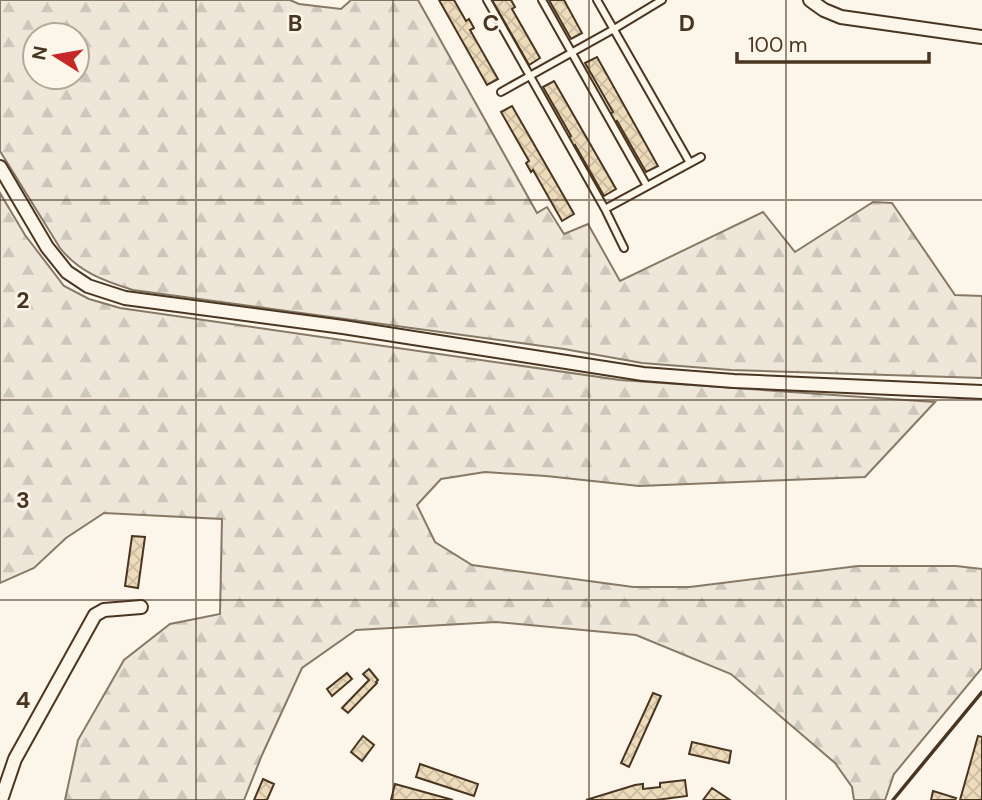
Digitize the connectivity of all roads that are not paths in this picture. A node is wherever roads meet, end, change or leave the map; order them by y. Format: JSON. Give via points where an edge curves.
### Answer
{"nodes":[{"id":1,"x":488,"y":0,"type":"edge"},
{"id":2,"x":542,"y":0,"type":"edge"},
{"id":3,"x":597,"y":0,"type":"edge"},
{"id":4,"x":662,"y":0,"type":"edge"},
{"id":5,"x":810,"y":0,"type":"edge"},
{"id":6,"x":614,"y":29,"type":"junction"},
{"id":7,"x":982,"y":37,"type":"edge"},
{"id":8,"x":573,"y":53,"type":"junction"},
{"id":9,"x":530,"y":76,"type":"junction"},
{"id":10,"x":501,"y":92,"type":"dead end"},
{"id":11,"x":701,"y":157,"type":"dead end"},
{"id":12,"x":690,"y":163,"type":"junction"},
{"id":13,"x":0,"y":167,"type":"edge"},
{"id":14,"x":647,"y":186,"type":"junction"},
{"id":15,"x":605,"y":209,"type":"junction"},
{"id":16,"x":624,"y":248,"type":"dead end"},
{"id":17,"x":982,"y":392,"type":"edge"},
{"id":18,"x":141,"y":607,"type":"dead end"},
{"id":19,"x":1,"y":800,"type":"edge"}],
"edges":[{"from":1,"to":9,"type":"lane"},
{"from":2,"to":8,"type":"lane"},
{"from":3,"to":6,"type":"lane"},
{"from":4,"to":6,"type":"lane"},
{"from":5,"to":7,"type":"street","via":[[841,17]]},
{"from":6,"to":8,"type":"lane"},
{"from":6,"to":12,"type":"lane"},
{"from":8,"to":9,"type":"lane"},
{"from":8,"to":14,"type":"lane"},
{"from":9,"to":10,"type":"lane"},
{"from":9,"to":15,"type":"lane"},
{"from":11,"to":12,"type":"lane"},
{"from":12,"to":14,"type":"lane"},
{"from":13,"to":17,"type":"street","via":[[67,272],[88,286],[125,298],[643,374]]},
{"from":14,"to":15,"type":"lane"},
{"from":15,"to":16,"type":"lane"},
{"from":18,"to":19,"type":"street","via":[[94,615],[15,759]]}]}
